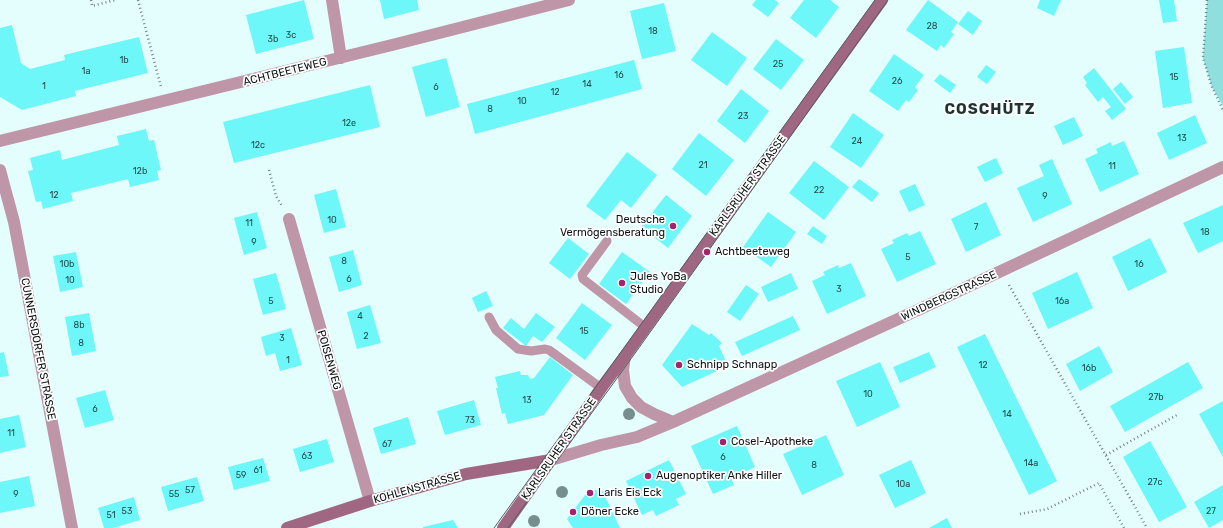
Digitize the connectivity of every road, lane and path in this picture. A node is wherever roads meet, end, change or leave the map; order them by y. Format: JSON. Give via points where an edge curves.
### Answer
{"nodes":[{"id":1,"x":91,"y":0,"type":"edge"},
{"id":2,"x":115,"y":0,"type":"edge"},
{"id":3,"x":138,"y":0,"type":"edge"},
{"id":4,"x":332,"y":0,"type":"edge"},
{"id":5,"x":569,"y":0,"type":"edge"},
{"id":6,"x":882,"y":0,"type":"edge"},
{"id":7,"x":1207,"y":0,"type":"edge"},
{"id":8,"x":341,"y":58,"type":"junction"},
{"id":9,"x":164,"y":101,"type":"junction"},
{"id":10,"x":1223,"y":110,"type":"edge"},
{"id":11,"x":0,"y":141,"type":"edge"},
{"id":12,"x":1223,"y":167,"type":"edge"},
{"id":13,"x":0,"y":170,"type":"edge"},
{"id":14,"x":269,"y":170,"type":"dead end"},
{"id":15,"x":289,"y":219,"type":"joint"},
{"id":16,"x":607,"y":241,"type":"dead end"},
{"id":17,"x":1002,"y":271,"type":"junction"},
{"id":18,"x":489,"y":317,"type":"dead end"},
{"id":19,"x":647,"y":326,"type":"junction"},
{"id":20,"x":626,"y":356,"type":"junction"},
{"id":21,"x":602,"y":387,"type":"junction"},
{"id":22,"x":1177,"y":415,"type":"dead end"},
{"id":23,"x":673,"y":422,"type":"junction"},
{"id":24,"x":1106,"y":455,"type":"junction"},
{"id":25,"x":550,"y":460,"type":"junction"},
{"id":26,"x":370,"y":501,"type":"junction"},
{"id":27,"x":1020,"y":514,"type":"dead end"},
{"id":28,"x":72,"y":528,"type":"edge"},
{"id":29,"x":287,"y":528,"type":"edge"},
{"id":30,"x":502,"y":528,"type":"edge"},
{"id":31,"x":1124,"y":528,"type":"edge"},
{"id":32,"x":1147,"y":528,"type":"edge"}],
"edges":[{"from":1,"to":2,"type":"path","via":[[92,6]]},
{"from":3,"to":9,"type":"path"},
{"from":4,"to":8,"type":"street"},
{"from":5,"to":8,"type":"street","name":"ACHTBEETEWEG"},
{"from":6,"to":19,"type":"street","name":"KARLSRUHER STRASSE"},
{"from":7,"to":10,"type":"path","via":[[1204,58],[1212,87]]},
{"from":8,"to":9,"type":"street","name":"ACHTBEETEWEG"},
{"from":9,"to":11,"type":"street","name":"ACHTBEETEWEG"},
{"from":12,"to":17,"type":"street","name":"WINDBERGSTRASSE"},
{"from":13,"to":28,"type":"street","name":"CUNNERSDORFER STRASSE","via":[[14,222]]},
{"from":14,"to":15,"type":"path","via":[[276,196]]},
{"from":15,"to":26,"type":"street","name":"POISENWEG"},
{"from":16,"to":19,"type":"lane","via":[[582,275],[583,279]]},
{"from":17,"to":23,"type":"street","name":"WINDBERGSTRASSE"},
{"from":17,"to":24,"type":"path"},
{"from":18,"to":21,"type":"lane","via":[[496,330],[518,349],[531,352],[549,350]]},
{"from":19,"to":20,"type":"street","name":"KARLSRUHER STRASSE"},
{"from":20,"to":21,"type":"street","name":"KARLSRUHER STRASSE"},
{"from":20,"to":23,"type":"street","via":[[623,370],[625,386],[632,398],[641,407]]},
{"from":21,"to":25,"type":"street","name":"KARLSRUHER STRASSE"},
{"from":22,"to":24,"type":"path"},
{"from":23,"to":25,"type":"street","name":"WINDBERGSTRASSE","via":[[637,437]]},
{"from":24,"to":32,"type":"path"},
{"from":25,"to":26,"type":"street","name":"KOHLENSTRASSE","via":[[466,474]]},
{"from":25,"to":30,"type":"street","name":"KARLSRUHER STRASSE"},
{"from":26,"to":29,"type":"street","name":"KOHLENSTRASSE"},
{"from":27,"to":31,"type":"path","via":[[1047,509],[1099,483]]}]}
